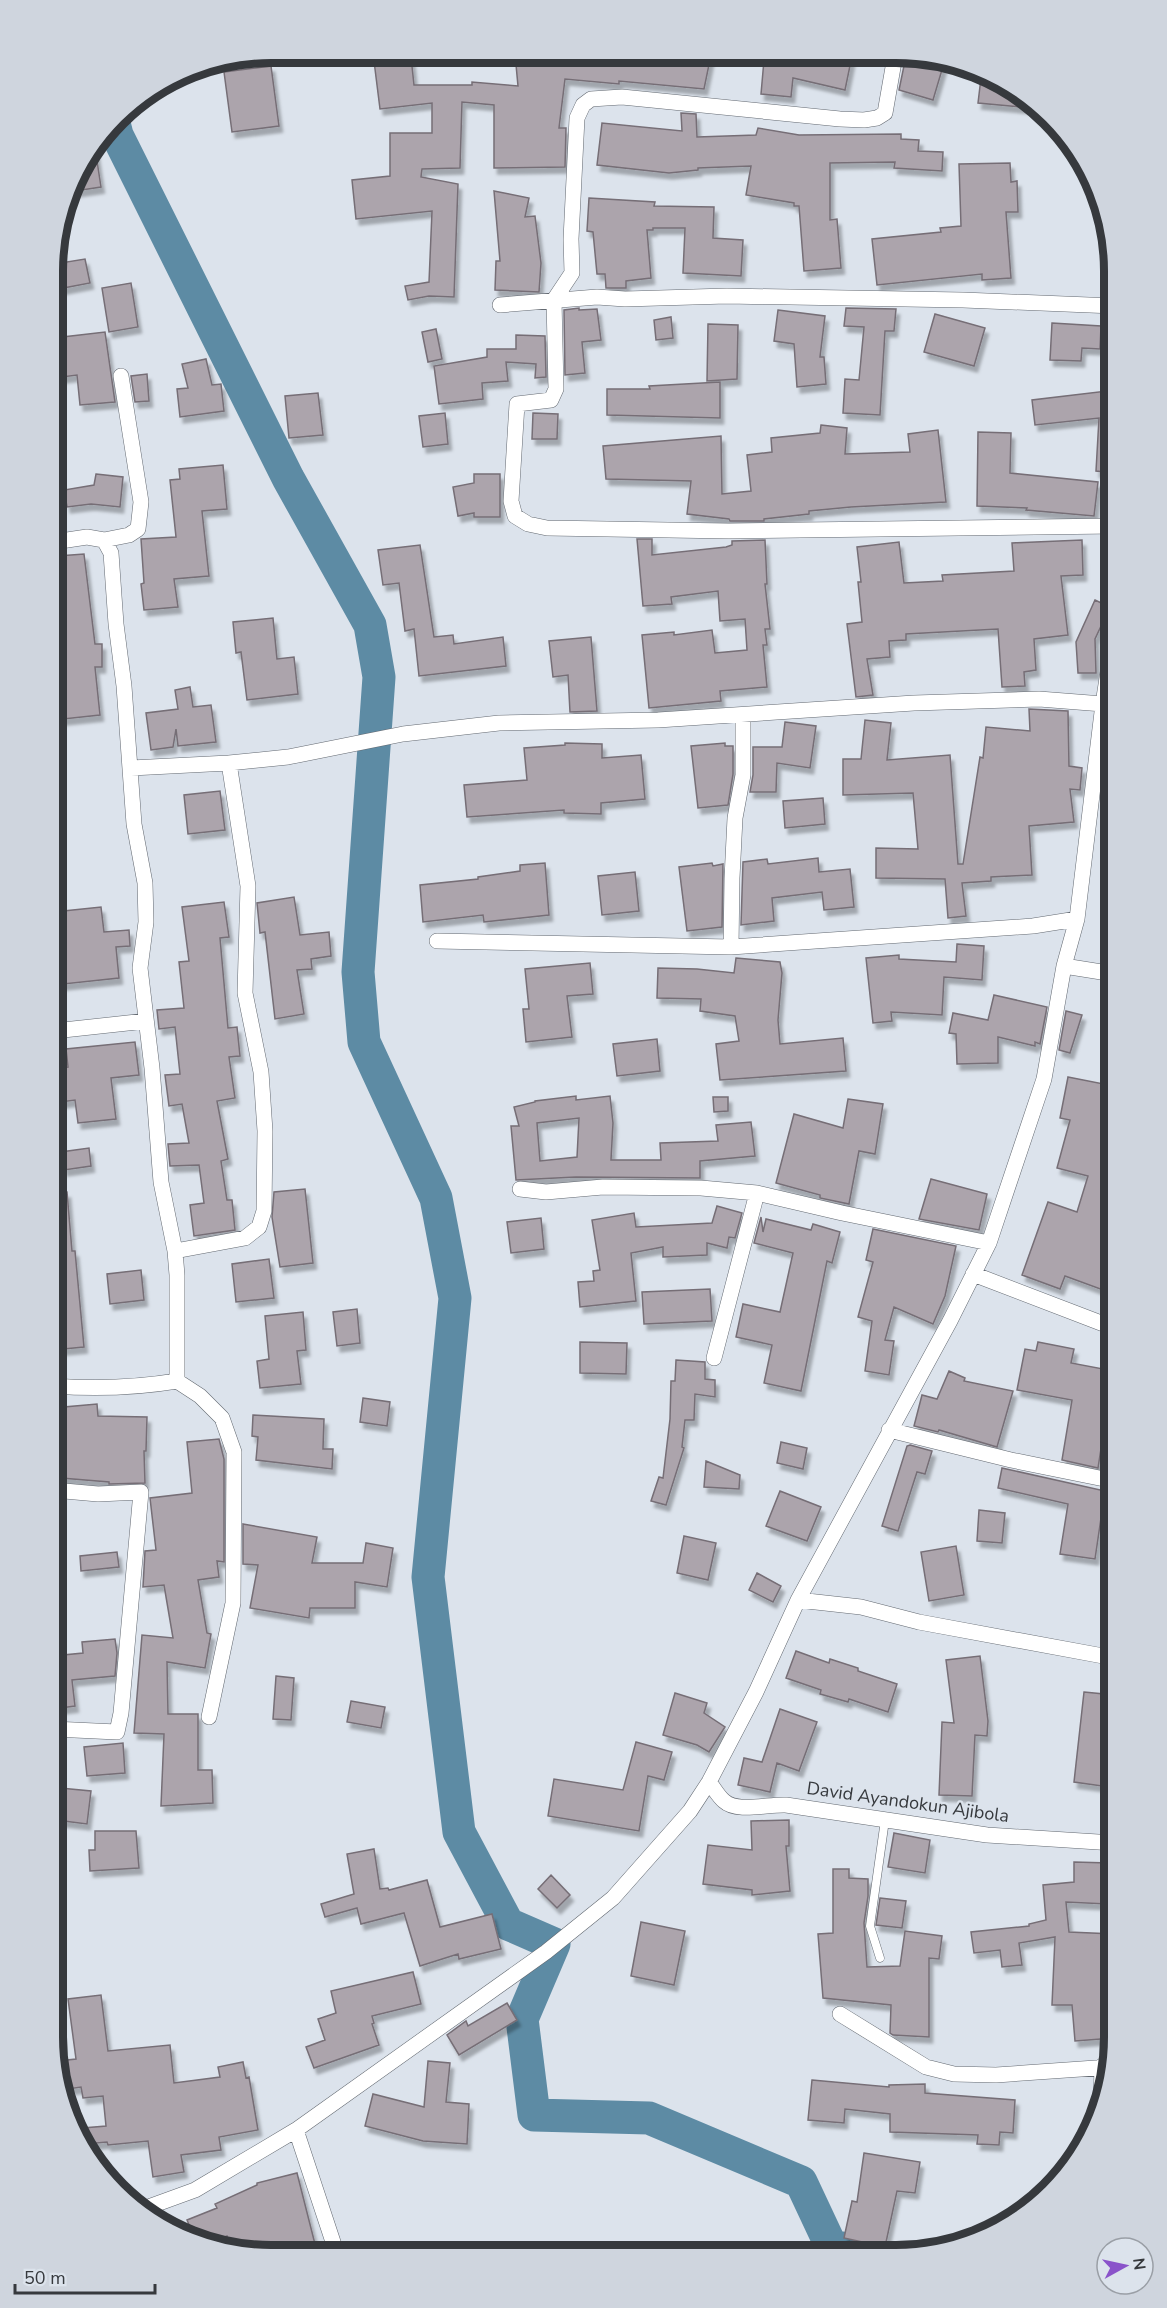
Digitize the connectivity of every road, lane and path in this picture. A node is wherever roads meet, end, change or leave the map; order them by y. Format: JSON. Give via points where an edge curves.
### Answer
{"nodes":[{"id":1,"x":894,"y":63,"type":"edge"},
{"id":2,"x":554,"y":300,"type":"junction"},
{"id":3,"x":500,"y":305,"type":"dead end"},
{"id":4,"x":1104,"y":306,"type":"edge"},
{"id":5,"x":121,"y":376,"type":"dead end"},
{"id":6,"x":1104,"y":526,"type":"edge"},
{"id":7,"x":104,"y":540,"type":"junction"},
{"id":8,"x":63,"y":541,"type":"edge"},
{"id":9,"x":1104,"y":698,"type":"edge"},
{"id":10,"x":1103,"y":704,"type":"junction"},
{"id":11,"x":743,"y":716,"type":"junction"},
{"id":12,"x":230,"y":763,"type":"junction"},
{"id":13,"x":131,"y":768,"type":"junction"},
{"id":14,"x":1077,"y":919,"type":"junction"},
{"id":15,"x":437,"y":941,"type":"dead end"},
{"id":16,"x":731,"y":947,"type":"junction"},
{"id":17,"x":1064,"y":966,"type":"junction"},
{"id":18,"x":1104,"y":972,"type":"edge"},
{"id":19,"x":146,"y":1021,"type":"junction"},
{"id":20,"x":63,"y":1031,"type":"edge"},
{"id":21,"x":520,"y":1189,"type":"dead end"},
{"id":22,"x":757,"y":1193,"type":"junction"},
{"id":23,"x":989,"y":1243,"type":"junction"},
{"id":24,"x":175,"y":1251,"type":"junction"},
{"id":25,"x":973,"y":1274,"type":"junction"},
{"id":26,"x":1104,"y":1324,"type":"edge"},
{"id":27,"x":714,"y":1358,"type":"dead end"},
{"id":28,"x":177,"y":1381,"type":"junction"},
{"id":29,"x":63,"y":1387,"type":"edge"},
{"id":30,"x":889,"y":1430,"type":"junction"},
{"id":31,"x":1104,"y":1479,"type":"edge"},
{"id":32,"x":63,"y":1491,"type":"edge"},
{"id":33,"x":798,"y":1600,"type":"junction"},
{"id":34,"x":1104,"y":1656,"type":"edge"},
{"id":35,"x":209,"y":1717,"type":"dead end"},
{"id":36,"x":63,"y":1729,"type":"edge"},
{"id":37,"x":709,"y":1782,"type":"junction"},
{"id":38,"x":885,"y":1820,"type":"junction"},
{"id":39,"x":1104,"y":1842,"type":"edge"},
{"id":40,"x":880,"y":1958,"type":"dead end"},
{"id":41,"x":840,"y":2014,"type":"dead end"},
{"id":42,"x":1101,"y":2067,"type":"edge"},
{"id":43,"x":296,"y":2130,"type":"junction"},
{"id":44,"x":150,"y":2206,"type":"edge"},
{"id":45,"x":334,"y":2245,"type":"edge"}],
"edges":[{"from":1,"to":2,"type":"street","via":[[885,113],[871,119],[646,98],[591,99],[577,118],[572,273]]},
{"from":2,"to":3,"type":"street"},
{"from":2,"to":4,"type":"street","via":[[727,296]]},
{"from":2,"to":6,"type":"street","via":[[556,389],[551,400],[518,404],[512,501],[515,516],[528,524],[547,528],[729,531]]},
{"from":5,"to":7,"type":"street","via":[[141,502],[138,529]]},
{"from":7,"to":8,"type":"street","via":[[87,537]]},
{"from":7,"to":13,"type":"street","via":[[111,553]]},
{"from":9,"to":10,"type":"street"},
{"from":10,"to":11,"type":"street","via":[[1039,699]]},
{"from":10,"to":14,"type":"street"},
{"from":11,"to":12,"type":"street","via":[[499,723],[403,734],[288,757]]},
{"from":11,"to":16,"type":"street"},
{"from":12,"to":13,"type":"street"},
{"from":12,"to":24,"type":"street","via":[[248,885],[245,993],[261,1072],[264,1211],[259,1227],[245,1238]]},
{"from":13,"to":19,"type":"street","via":[[134,824],[145,883],[146,922],[140,968]]},
{"from":14,"to":16,"type":"street","via":[[1022,927]]},
{"from":14,"to":17,"type":"street"},
{"from":15,"to":16,"type":"street"},
{"from":17,"to":18,"type":"street"},
{"from":17,"to":23,"type":"street","via":[[1044,1079]]},
{"from":19,"to":20,"type":"street"},
{"from":19,"to":24,"type":"street","via":[[161,1182]]},
{"from":21,"to":22,"type":"street","via":[[546,1192],[603,1187],[701,1188]]},
{"from":22,"to":23,"type":"street"},
{"from":22,"to":27,"type":"street"},
{"from":23,"to":25,"type":"street"},
{"from":24,"to":28,"type":"street"},
{"from":25,"to":26,"type":"street"},
{"from":25,"to":30,"type":"street"},
{"from":28,"to":29,"type":"street","via":[[95,1389]]},
{"from":28,"to":35,"type":"street","via":[[200,1396],[222,1418],[234,1452],[234,1603]]},
{"from":30,"to":31,"type":"street"},
{"from":30,"to":33,"type":"street"},
{"from":32,"to":36,"type":"street","via":[[141,1492],[117,1732]]},
{"from":33,"to":34,"type":"street","via":[[861,1607],[919,1622]]},
{"from":33,"to":37,"type":"street"},
{"from":37,"to":38,"type":"street","name":"David Ayandokun Ajibola","via":[[733,1807],[786,1805]]},
{"from":37,"to":43,"type":"street","via":[[690,1811],[613,1898],[546,1952]]},
{"from":38,"to":39,"type":"street","name":"David Ayandokun Ajibola","via":[[987,1835]]},
{"from":38,"to":40,"type":"lane","via":[[870,1926]]},
{"from":41,"to":42,"type":"street","via":[[926,2067],[954,2074]]},
{"from":43,"to":44,"type":"street","via":[[195,2190]]},
{"from":43,"to":45,"type":"street"}]}
